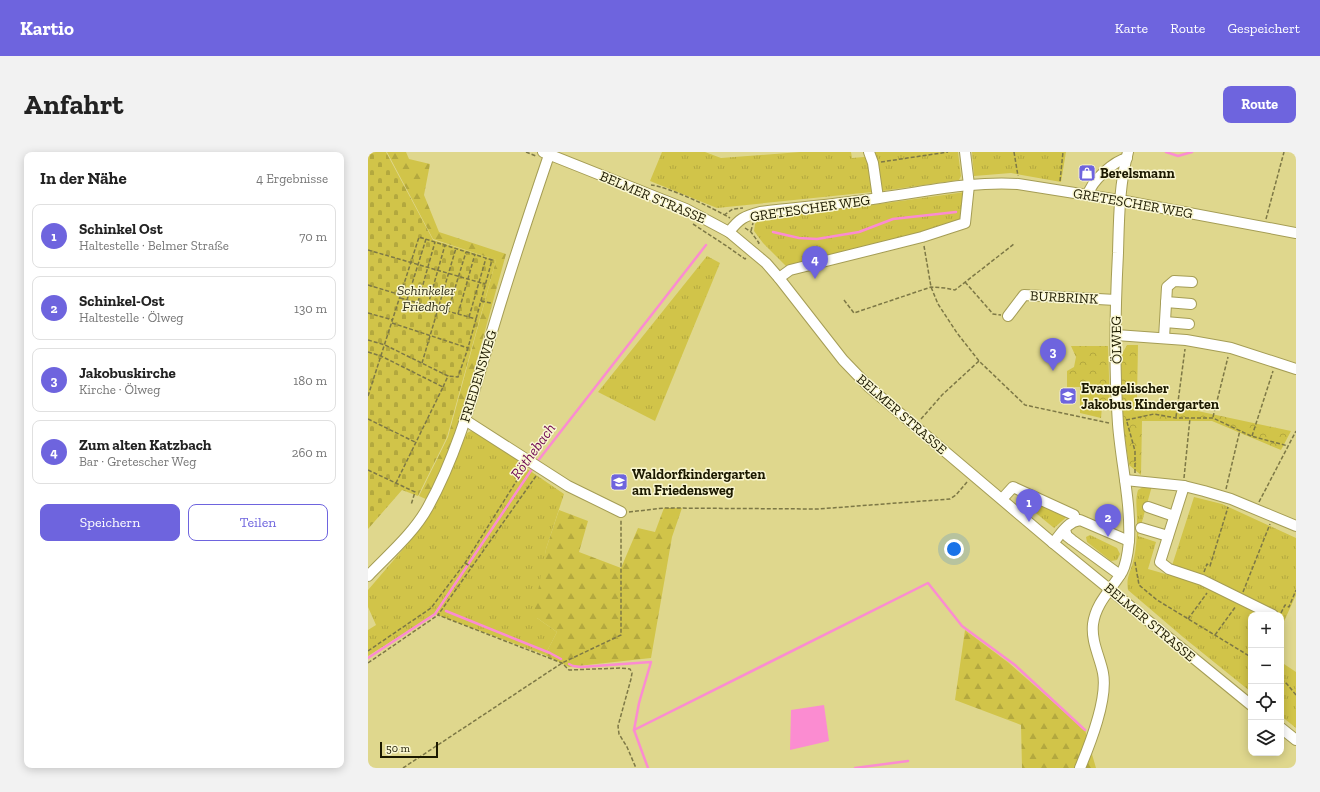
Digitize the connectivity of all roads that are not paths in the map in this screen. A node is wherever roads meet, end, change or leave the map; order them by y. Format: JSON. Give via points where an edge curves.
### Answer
{"nodes":[{"id":1,"x":869,"y":152,"type":"edge"},
{"id":2,"x":965,"y":152,"type":"edge"},
{"id":3,"x":1128,"y":155,"type":"edge"},
{"id":4,"x":547,"y":156,"type":"edge"},
{"id":5,"x":969,"y":185,"type":"junction"},
{"id":6,"x":1088,"y":195,"type":"junction"},
{"id":7,"x":878,"y":198,"type":"junction"},
{"id":8,"x":1120,"y":200,"type":"junction"},
{"id":9,"x":729,"y":232,"type":"junction"},
{"id":10,"x":1296,"y":233,"type":"edge"},
{"id":11,"x":779,"y":278,"type":"junction"},
{"id":12,"x":1192,"y":282,"type":"dead end"},
{"id":13,"x":1116,"y":300,"type":"junction"},
{"id":14,"x":1166,"y":302,"type":"junction"},
{"id":15,"x":1191,"y":304,"type":"dead end"},
{"id":16,"x":1008,"y":316,"type":"road end"},
{"id":17,"x":1165,"y":322,"type":"junction"},
{"id":18,"x":1190,"y":324,"type":"dead end"},
{"id":19,"x":1116,"y":335,"type":"junction"},
{"id":20,"x":1164,"y":338,"type":"junction"},
{"id":21,"x":1296,"y":368,"type":"edge"},
{"id":22,"x":465,"y":420,"type":"junction"},
{"id":23,"x":1130,"y":481,"type":"junction"},
{"id":24,"x":1184,"y":486,"type":"junction"},
{"id":25,"x":1002,"y":499,"type":"junction"},
{"id":26,"x":1148,"y":507,"type":"dead end"},
{"id":27,"x":621,"y":512,"type":"road end"},
{"id":28,"x":1074,"y":515,"type":"dead end"},
{"id":29,"x":1174,"y":516,"type":"junction"},
{"id":30,"x":1296,"y":526,"type":"edge"},
{"id":31,"x":1141,"y":528,"type":"dead end"},
{"id":32,"x":1065,"y":530,"type":"junction"},
{"id":33,"x":1168,"y":536,"type":"junction"},
{"id":34,"x":1129,"y":541,"type":"junction"},
{"id":35,"x":1053,"y":543,"type":"junction"},
{"id":36,"x":1120,"y":575,"type":"junction"},
{"id":37,"x":368,"y":576,"type":"edge"},
{"id":38,"x":1110,"y":588,"type":"junction"},
{"id":39,"x":1267,"y":612,"type":"edge"},
{"id":40,"x":1248,"y":703,"type":"edge"},
{"id":41,"x":1284,"y":730,"type":"edge"},
{"id":42,"x":1296,"y":740,"type":"edge"},
{"id":43,"x":1080,"y":768,"type":"edge"}],
"edges":[{"from":1,"to":7,"type":"street"},
{"from":2,"to":5,"type":"street"},
{"from":3,"to":6,"type":"street","name":"ÖLWEG","via":[[1112,165],[1093,184]]},
{"from":3,"to":8,"type":"street","name":"ÖLWEG"},
{"from":4,"to":9,"type":"street","name":"BELMER STRASSE","via":[[686,209]]},
{"from":4,"to":22,"type":"street","name":"FRIEDENSWEG"},
{"from":5,"to":6,"type":"street","name":"GRETESCHER WEG","via":[[1018,184]]},
{"from":5,"to":7,"type":"street","name":"GRETESCHER WEG"},
{"from":5,"to":11,"type":"street","via":[[966,223],[922,238],[790,270]]},
{"from":6,"to":8,"type":"street","name":"GRETESCHER WEG"},
{"from":7,"to":9,"type":"street","name":"GRETESCHER WEG","via":[[746,215],[736,222]]},
{"from":8,"to":10,"type":"street","name":"GRETESCHER WEG"},
{"from":8,"to":13,"type":"street","name":"ÖLWEG"},
{"from":9,"to":11,"type":"street","name":"BELMER STRASSE","via":[[766,263]]},
{"from":11,"to":25,"type":"street","name":"BELMER STRASSE","via":[[843,360],[869,387]]},
{"from":12,"to":14,"type":"street","via":[[1174,281],[1166,287]]},
{"from":13,"to":16,"type":"street","name":"BURBRINK","via":[[1024,295]]},
{"from":13,"to":19,"type":"street","name":"ÖLWEG"},
{"from":14,"to":15,"type":"street"},
{"from":14,"to":17,"type":"street"},
{"from":17,"to":18,"type":"street"},
{"from":17,"to":20,"type":"street"},
{"from":19,"to":20,"type":"street"},
{"from":19,"to":23,"type":"street","name":"ÖLWEG"},
{"from":20,"to":21,"type":"street","via":[[1231,348]]},
{"from":22,"to":27,"type":"street","via":[[568,486]]},
{"from":22,"to":37,"type":"street","name":"FRIEDENSWEG","via":[[444,476],[427,508],[406,537]]},
{"from":23,"to":24,"type":"street"},
{"from":23,"to":34,"type":"street","name":"ÖLWEG"},
{"from":24,"to":29,"type":"street"},
{"from":24,"to":30,"type":"street","via":[[1227,498]]},
{"from":25,"to":28,"type":"street","via":[[1013,487]]},
{"from":25,"to":35,"type":"street","name":"BELMER STRASSE"},
{"from":26,"to":29,"type":"street"},
{"from":29,"to":33,"type":"street"},
{"from":31,"to":33,"type":"street"},
{"from":32,"to":34,"type":"street","via":[[1069,524],[1080,520]]},
{"from":32,"to":35,"type":"street"},
{"from":32,"to":36,"type":"street","via":[[1067,536]]},
{"from":33,"to":39,"type":"street","via":[[1160,562],[1169,569],[1213,584]]},
{"from":34,"to":36,"type":"street","name":"ÖLWEG"},
{"from":35,"to":38,"type":"street","name":"BELMER STRASSE"},
{"from":36,"to":38,"type":"street","name":"ÖLWEG"},
{"from":38,"to":40,"type":"street","name":"BELMER STRASSE"},
{"from":38,"to":43,"type":"street","name":"ÖLWEG","via":[[1096,612],[1093,624],[1104,688],[1102,702]]},
{"from":41,"to":42,"type":"street"}]}
